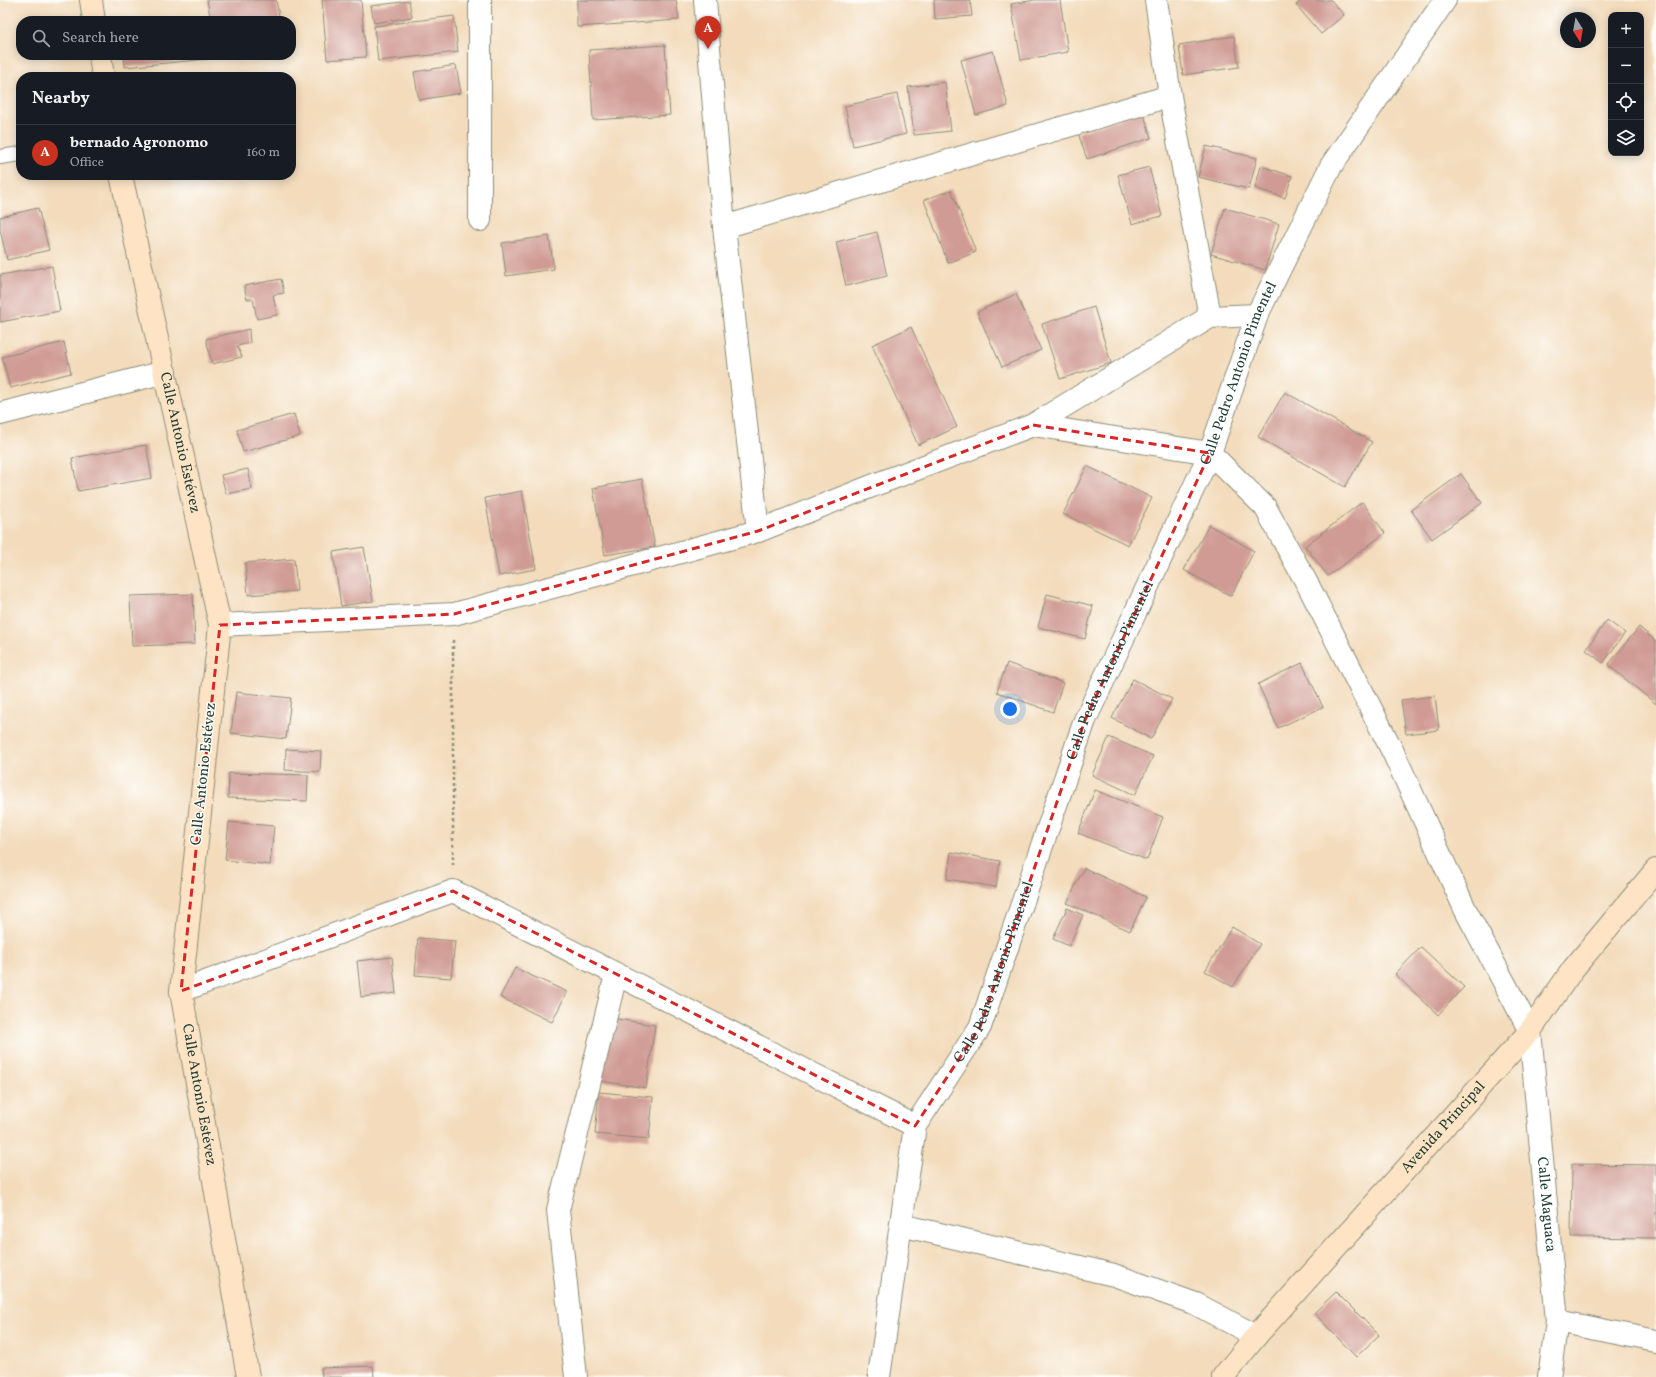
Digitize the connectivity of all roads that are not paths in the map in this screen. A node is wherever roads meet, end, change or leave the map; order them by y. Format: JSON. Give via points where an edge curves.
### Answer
{"nodes":[{"id":1,"x":91,"y":0,"type":"edge"},
{"id":2,"x":480,"y":0,"type":"edge"},
{"id":3,"x":705,"y":0,"type":"edge"},
{"id":4,"x":1156,"y":0,"type":"edge"},
{"id":5,"x":1445,"y":0,"type":"edge"},
{"id":6,"x":93,"y":16,"type":"edge"},
{"id":7,"x":101,"y":60,"type":"edge"},
{"id":8,"x":102,"y":72,"type":"edge"},
{"id":9,"x":1170,"y":96,"type":"junction"},
{"id":10,"x":16,"y":155,"type":"edge"},
{"id":11,"x":0,"y":157,"type":"edge"},
{"id":12,"x":122,"y":180,"type":"edge"},
{"id":13,"x":480,"y":220,"type":"dead end"},
{"id":14,"x":724,"y":227,"type":"junction"},
{"id":15,"x":1257,"y":315,"type":"junction"},
{"id":16,"x":1210,"y":317,"type":"junction"},
{"id":17,"x":165,"y":372,"type":"junction"},
{"id":18,"x":0,"y":414,"type":"edge"},
{"id":19,"x":1033,"y":425,"type":"junction"},
{"id":20,"x":1210,"y":453,"type":"junction"},
{"id":21,"x":758,"y":531,"type":"junction"},
{"id":22,"x":220,"y":625,"type":"junction"},
{"id":23,"x":1656,"y":870,"type":"edge"},
{"id":24,"x":616,"y":975,"type":"junction"},
{"id":25,"x":181,"y":991,"type":"junction"},
{"id":26,"x":1530,"y":1031,"type":"junction"},
{"id":27,"x":915,"y":1126,"type":"junction"},
{"id":28,"x":900,"y":1225,"type":"junction"},
{"id":29,"x":1557,"y":1321,"type":"junction"},
{"id":30,"x":1256,"y":1336,"type":"junction"},
{"id":31,"x":1656,"y":1341,"type":"edge"},
{"id":32,"x":248,"y":1377,"type":"edge"},
{"id":33,"x":576,"y":1377,"type":"edge"},
{"id":34,"x":879,"y":1377,"type":"edge"},
{"id":35,"x":1223,"y":1377,"type":"edge"},
{"id":36,"x":1549,"y":1377,"type":"edge"}],
"edges":[{"from":1,"to":6,"type":"street"},
{"from":2,"to":13,"type":"street"},
{"from":3,"to":14,"type":"street"},
{"from":4,"to":9,"type":"street"},
{"from":5,"to":15,"type":"street","name":"Calle Pedro Antonio Pimentel","via":[[1331,166]]},
{"from":7,"to":8,"type":"street"},
{"from":9,"to":14,"type":"street"},
{"from":9,"to":16,"type":"street"},
{"from":10,"to":11,"type":"lane"},
{"from":12,"to":17,"type":"street","name":"Calle Antonio Estévez"},
{"from":14,"to":21,"type":"street"},
{"from":15,"to":16,"type":"street"},
{"from":15,"to":20,"type":"street","name":"Calle Pedro Antonio Pimentel"},
{"from":16,"to":19,"type":"street"},
{"from":17,"to":18,"type":"street"},
{"from":17,"to":22,"type":"street","name":"Calle Antonio Estévez"},
{"from":19,"to":20,"type":"street"},
{"from":19,"to":21,"type":"street"},
{"from":20,"to":26,"type":"street","via":[[1264,507],[1305,580],[1393,752],[1465,909]]},
{"from":20,"to":27,"type":"street","name":"Calle Pedro Antonio Pimentel","via":[[1085,720],[980,1027]]},
{"from":21,"to":22,"type":"street","via":[[454,614]]},
{"from":22,"to":25,"type":"street","name":"Calle Antonio Estévez"},
{"from":23,"to":26,"type":"street","name":"Avenida Principal","via":[[1574,969]]},
{"from":24,"to":25,"type":"street","via":[[453,891]]},
{"from":24,"to":27,"type":"street"},
{"from":24,"to":33,"type":"street","via":[[558,1210]]},
{"from":25,"to":32,"type":"street","name":"Calle Antonio Estévez"},
{"from":26,"to":29,"type":"street","name":"Calle Maguaca"},
{"from":26,"to":30,"type":"street","name":"Avenida Principal"},
{"from":27,"to":28,"type":"street","name":"Calle Pedro Antonio Pimentel"},
{"from":28,"to":30,"type":"street","via":[[1114,1275],[1196,1304]]},
{"from":28,"to":34,"type":"street","name":"Calle Pedro Antonio Pimentel"},
{"from":29,"to":31,"type":"street"},
{"from":29,"to":36,"type":"street","name":"Calle Maguaca"},
{"from":30,"to":35,"type":"street","name":"Avenida Principal"}]}
